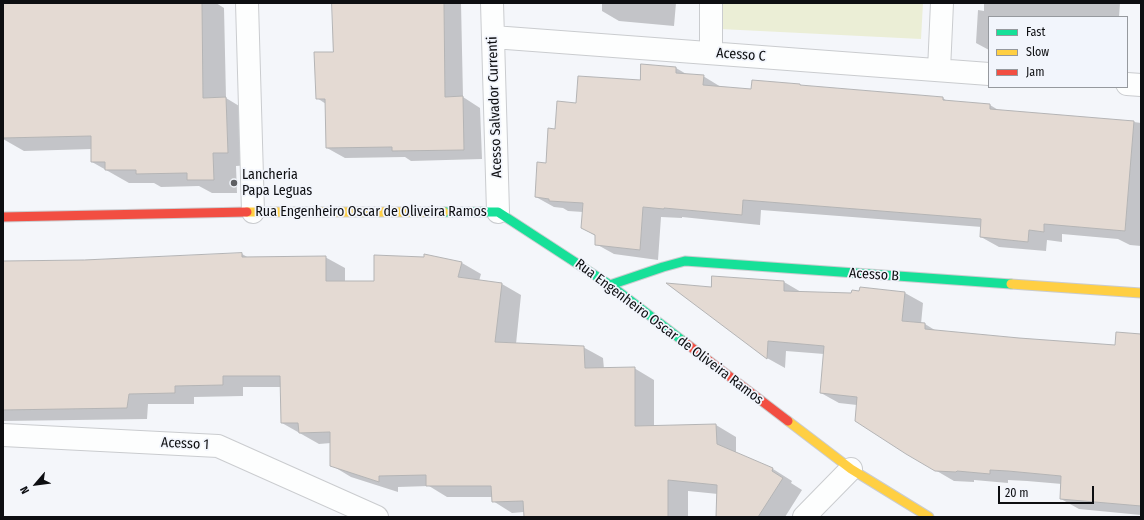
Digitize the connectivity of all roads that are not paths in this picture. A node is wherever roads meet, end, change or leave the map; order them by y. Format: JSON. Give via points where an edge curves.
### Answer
{"nodes":[{"id":1,"x":247,"y":3,"type":"edge"},
{"id":2,"x":492,"y":3,"type":"edge"},
{"id":3,"x":711,"y":3,"type":"edge"},
{"id":4,"x":942,"y":3,"type":"edge"},
{"id":5,"x":493,"y":37,"type":"junction"},
{"id":6,"x":711,"y":52,"type":"junction"},
{"id":7,"x":939,"y":70,"type":"junction"},
{"id":8,"x":988,"y":74,"type":"edge"},
{"id":9,"x":1128,"y":84,"type":"edge"},
{"id":10,"x":1141,"y":85,"type":"edge"},
{"id":11,"x":253,"y":212,"type":"junction"},
{"id":12,"x":498,"y":212,"type":"junction"},
{"id":13,"x":3,"y":217,"type":"edge"},
{"id":14,"x":610,"y":285,"type":"junction"},
{"id":15,"x":1141,"y":293,"type":"edge"},
{"id":16,"x":3,"y":435,"type":"edge"},
{"id":17,"x":851,"y":469,"type":"junction"},
{"id":18,"x":377,"y":517,"type":"edge"},
{"id":19,"x":804,"y":517,"type":"edge"},
{"id":20,"x":929,"y":517,"type":"edge"}],
"edges":[{"from":1,"to":11,"type":"street"},
{"from":2,"to":5,"type":"street","name":"Acesso Salvador Currenti"},
{"from":3,"to":6,"type":"street"},
{"from":4,"to":7,"type":"street"},
{"from":5,"to":6,"type":"street","name":"Acesso C"},
{"from":5,"to":12,"type":"street","name":"Acesso Salvador Currenti"},
{"from":6,"to":7,"type":"street","name":"Acesso C"},
{"from":7,"to":8,"type":"street","name":"Acesso C"},
{"from":9,"to":10,"type":"street"},
{"from":11,"to":12,"type":"street","name":"Rua Engenheiro Oscar de Oliveira Ramos"},
{"from":11,"to":13,"type":"street","name":"Rua Engenheiro Oscar de Oliveira Ramos"},
{"from":12,"to":14,"type":"street","name":"Rua Engenheiro Oscar de Oliveira Ramos"},
{"from":14,"to":15,"type":"street","name":"Acesso B","via":[[685,261]]},
{"from":14,"to":17,"type":"street","name":"Rua Engenheiro Oscar de Oliveira Ramos"},
{"from":16,"to":18,"type":"street","name":"Acesso 1","via":[[218,446]]},
{"from":17,"to":19,"type":"street"},
{"from":17,"to":20,"type":"street","name":"Rua Engenheiro Oscar de Oliveira Ramos"}]}
